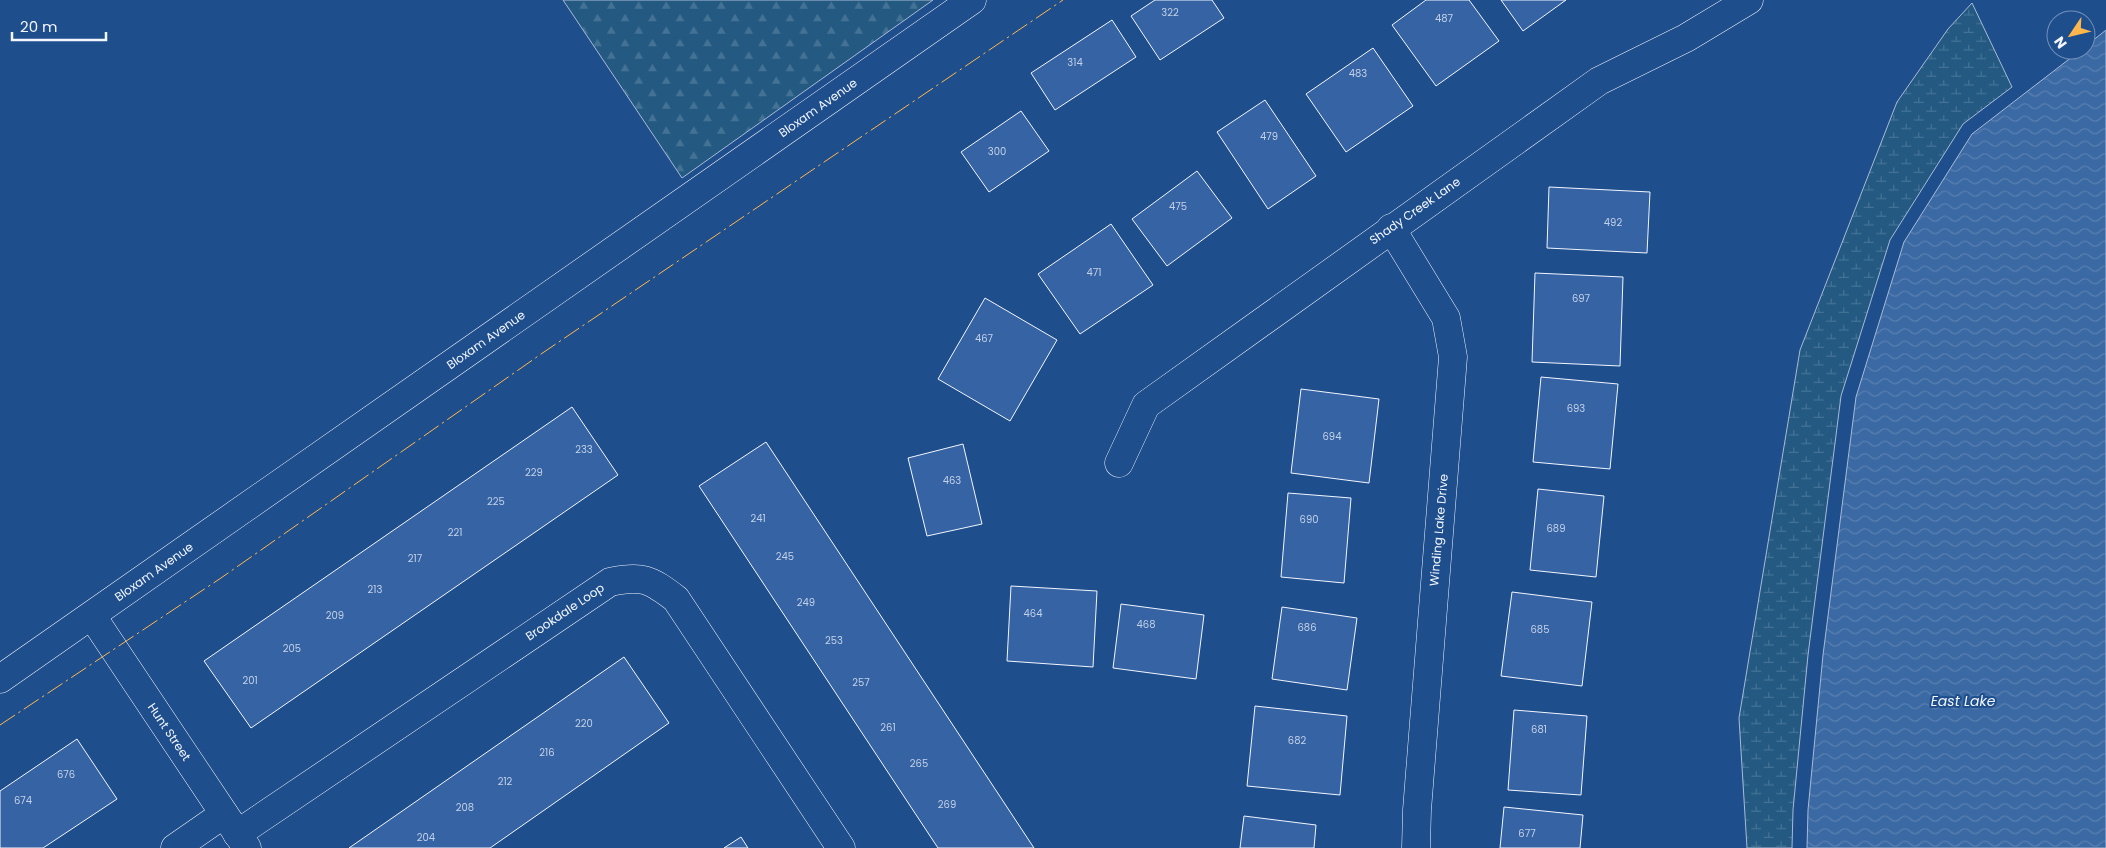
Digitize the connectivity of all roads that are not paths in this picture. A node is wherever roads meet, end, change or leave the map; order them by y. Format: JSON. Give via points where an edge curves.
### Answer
{"nodes":[{"id":1,"x":972,"y":0,"type":"edge"},
{"id":2,"x":1749,"y":0,"type":"edge"},
{"id":3,"x":1391,"y":228,"type":"junction"},
{"id":4,"x":1119,"y":464,"type":"dead end"},
{"id":5,"x":92,"y":616,"type":"junction"},
{"id":6,"x":0,"y":679,"type":"edge"},
{"id":7,"x":236,"y":832,"type":"edge"},
{"id":8,"x":175,"y":848,"type":"edge"},
{"id":9,"x":841,"y":848,"type":"edge"},
{"id":10,"x":1416,"y":848,"type":"edge"}],
"edges":[{"from":1,"to":5,"type":"street","name":"Bloxam Avenue"},
{"from":2,"to":3,"type":"street","name":"Shady Creek Lane","via":[[1686,38],[1599,80]]},
{"from":3,"to":4,"type":"street","name":"Shady Creek Lane","via":[[1146,405]]},
{"from":3,"to":10,"type":"street","name":"Winding Lake Drive","via":[[1446,318],[1453,358],[1416,810]]},
{"from":5,"to":6,"type":"street","name":"Bloxam Avenue"},
{"from":5,"to":7,"type":"street","name":"Hunt Street"},
{"from":7,"to":8,"type":"street","name":"Brookdale Loop"},
{"from":7,"to":9,"type":"street","name":"Brookdale Loop","via":[[610,582],[633,577],[655,583],[676,599]]}]}
